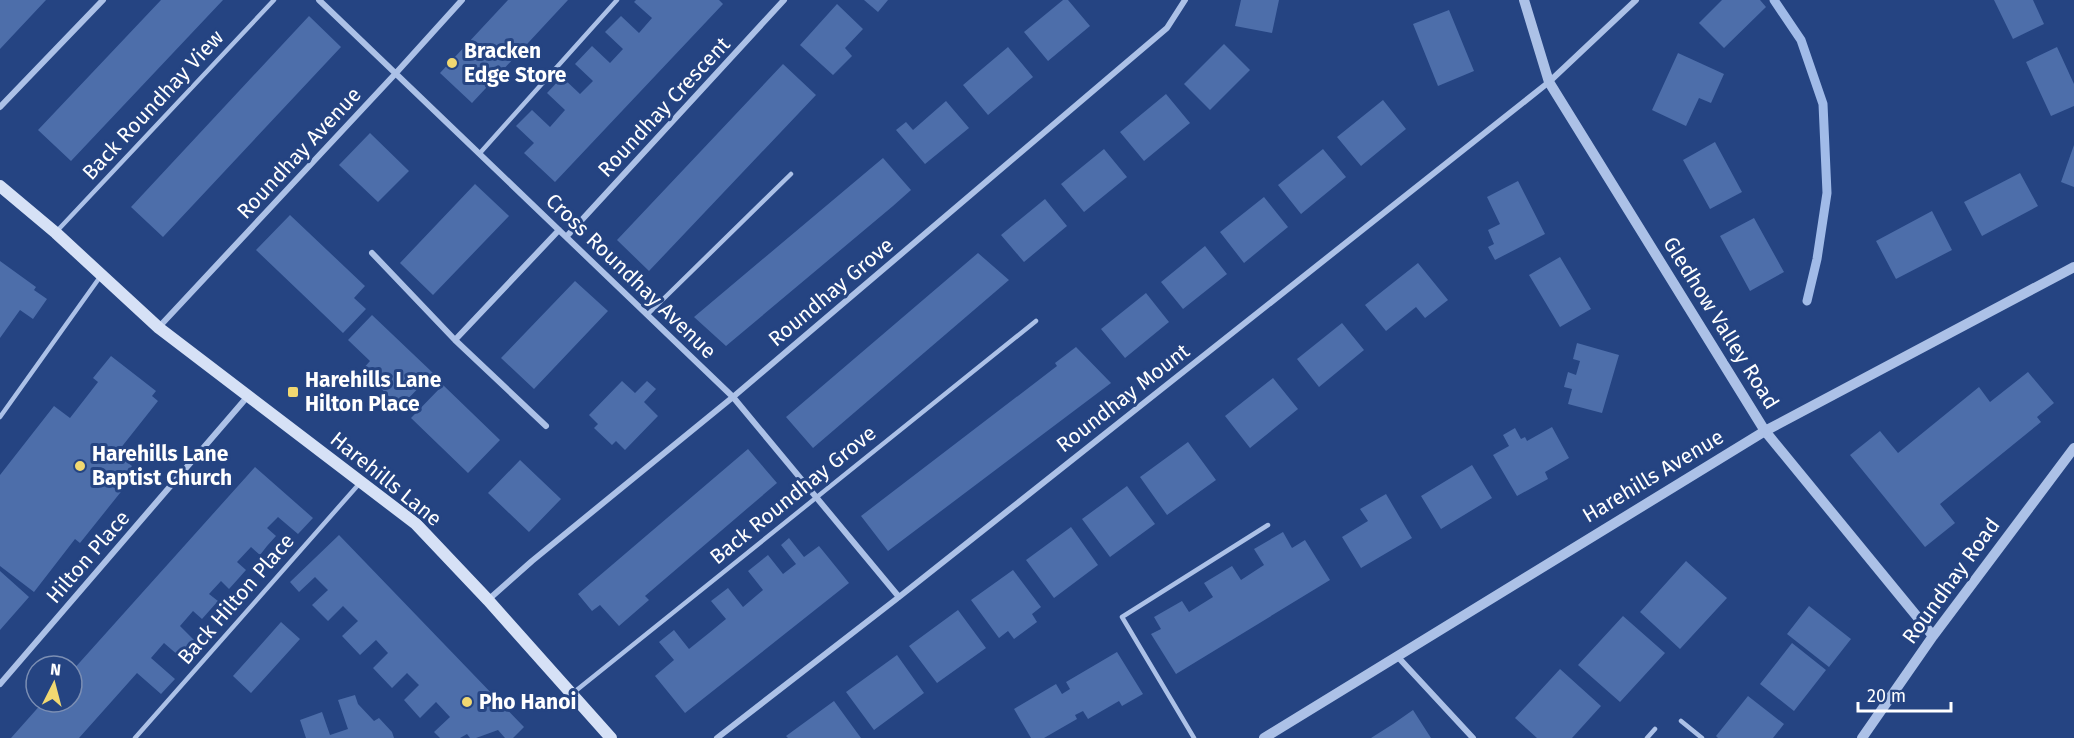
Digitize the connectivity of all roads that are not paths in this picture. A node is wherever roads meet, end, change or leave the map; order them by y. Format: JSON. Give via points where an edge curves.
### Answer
{"nodes":[{"id":1,"x":103,"y":0,"type":"edge"},
{"id":2,"x":274,"y":0,"type":"edge"},
{"id":3,"x":319,"y":0,"type":"edge"},
{"id":4,"x":462,"y":0,"type":"edge"},
{"id":5,"x":617,"y":0,"type":"edge"},
{"id":6,"x":784,"y":0,"type":"edge"},
{"id":7,"x":1185,"y":0,"type":"edge"},
{"id":8,"x":1524,"y":0,"type":"edge"},
{"id":9,"x":1636,"y":0,"type":"edge"},
{"id":10,"x":396,"y":73,"type":"junction"},
{"id":11,"x":1549,"y":82,"type":"junction"},
{"id":12,"x":0,"y":107,"type":"edge"},
{"id":13,"x":480,"y":153,"type":"junction"},
{"id":14,"x":791,"y":174,"type":"dead end"},
{"id":15,"x":0,"y":186,"type":"edge"},
{"id":16,"x":559,"y":230,"type":"junction"},
{"id":17,"x":56,"y":233,"type":"junction"},
{"id":18,"x":567,"y":236,"type":"junction"},
{"id":19,"x":372,"y":253,"type":"dead end"},
{"id":20,"x":2074,"y":267,"type":"edge"},
{"id":21,"x":102,"y":274,"type":"junction"},
{"id":22,"x":648,"y":314,"type":"junction"},
{"id":23,"x":1036,"y":321,"type":"dead end"},
{"id":24,"x":159,"y":328,"type":"junction"},
{"id":25,"x":455,"y":340,"type":"junction"},
{"id":26,"x":248,"y":396,"type":"junction"},
{"id":27,"x":733,"y":397,"type":"junction"},
{"id":28,"x":0,"y":417,"type":"edge"},
{"id":29,"x":546,"y":426,"type":"dead end"},
{"id":30,"x":1765,"y":431,"type":"junction"},
{"id":31,"x":2074,"y":448,"type":"edge"},
{"id":32,"x":361,"y":482,"type":"junction"},
{"id":33,"x":815,"y":498,"type":"junction"},
{"id":34,"x":1268,"y":525,"type":"dead end"},
{"id":35,"x":899,"y":597,"type":"junction"},
{"id":36,"x":488,"y":600,"type":"junction"},
{"id":37,"x":1933,"y":636,"type":"junction"},
{"id":38,"x":1396,"y":656,"type":"junction"},
{"id":39,"x":0,"y":684,"type":"edge"},
{"id":40,"x":572,"y":694,"type":"junction"},
{"id":41,"x":1681,"y":721,"type":"dead end"},
{"id":42,"x":1655,"y":729,"type":"dead end"},
{"id":43,"x":608,"y":737,"type":"edge"},
{"id":44,"x":135,"y":738,"type":"edge"},
{"id":45,"x":717,"y":738,"type":"edge"},
{"id":46,"x":1194,"y":738,"type":"edge"},
{"id":47,"x":1264,"y":738,"type":"edge"},
{"id":48,"x":1473,"y":738,"type":"edge"},
{"id":49,"x":1647,"y":738,"type":"edge"},
{"id":50,"x":1702,"y":738,"type":"edge"},
{"id":51,"x":1862,"y":738,"type":"edge"}],
"edges":[{"from":1,"to":12,"type":"street"},
{"from":2,"to":17,"type":"lane","name":"Back Roundhay View"},
{"from":3,"to":10,"type":"street","name":"Cross Roundhay Avenue"},
{"from":4,"to":10,"type":"street","name":"Roundhay Avenue"},
{"from":5,"to":13,"type":"lane"},
{"from":6,"to":18,"type":"street","name":"Roundhay Crescent"},
{"from":7,"to":27,"type":"street","name":"Roundhay Grove","via":[[1167,28]]},
{"from":8,"to":11,"type":"street","name":"Gledhow Valley Road"},
{"from":9,"to":11,"type":"street","name":"Roundhay Mount"},
{"from":10,"to":13,"type":"street","name":"Cross Roundhay Avenue"},
{"from":10,"to":24,"type":"street","name":"Roundhay Avenue"},
{"from":11,"to":30,"type":"street","name":"Gledhow Valley Road"},
{"from":11,"to":35,"type":"street","name":"Roundhay Mount"},
{"from":13,"to":16,"type":"street","name":"Cross Roundhay Avenue"},
{"from":14,"to":22,"type":"lane"},
{"from":15,"to":17,"type":"main road","name":"Harehills Lane"},
{"from":16,"to":18,"type":"street","name":"Cross Roundhay Avenue"},
{"from":16,"to":25,"type":"street"},
{"from":17,"to":21,"type":"main road","name":"Harehills Lane"},
{"from":18,"to":22,"type":"street","name":"Cross Roundhay Avenue"},
{"from":19,"to":25,"type":"street"},
{"from":20,"to":30,"type":"street","name":"Harehills Avenue"},
{"from":21,"to":24,"type":"main road","name":"Harehills Lane"},
{"from":21,"to":28,"type":"lane"},
{"from":22,"to":27,"type":"street","name":"Cross Roundhay Avenue"},
{"from":23,"to":33,"type":"lane","name":"Back Roundhay Grove"},
{"from":24,"to":26,"type":"main road","name":"Harehills Lane"},
{"from":25,"to":29,"type":"street"},
{"from":26,"to":32,"type":"main road","name":"Harehills Lane"},
{"from":26,"to":39,"type":"street","name":"Hilton Place"},
{"from":27,"to":33,"type":"street","name":"Cross Roundhay Avenue"},
{"from":27,"to":36,"type":"street","name":"Roundhay Grove"},
{"from":30,"to":37,"type":"street","name":"Gledhow Valley Road"},
{"from":30,"to":38,"type":"street","name":"Harehills Avenue"},
{"from":31,"to":37,"type":"street","name":"Roundhay Road"},
{"from":32,"to":36,"type":"main road","name":"Harehills Lane","via":[[416,524]]},
{"from":32,"to":44,"type":"lane","name":"Back Hilton Place"},
{"from":33,"to":35,"type":"street","name":"Cross Roundhay Avenue"},
{"from":33,"to":40,"type":"lane","name":"Back Roundhay Grove"},
{"from":34,"to":46,"type":"lane","via":[[1122,617]]},
{"from":35,"to":45,"type":"street","name":"Roundhay Mount"},
{"from":36,"to":40,"type":"main road","name":"Harehills Lane"},
{"from":37,"to":51,"type":"street","name":"Roundhay Road"},
{"from":38,"to":47,"type":"street","name":"Harehills Avenue"},
{"from":38,"to":48,"type":"street"},
{"from":40,"to":43,"type":"main road","name":"Harehills Lane"},
{"from":41,"to":50,"type":"lane"},
{"from":42,"to":49,"type":"lane"}]}
